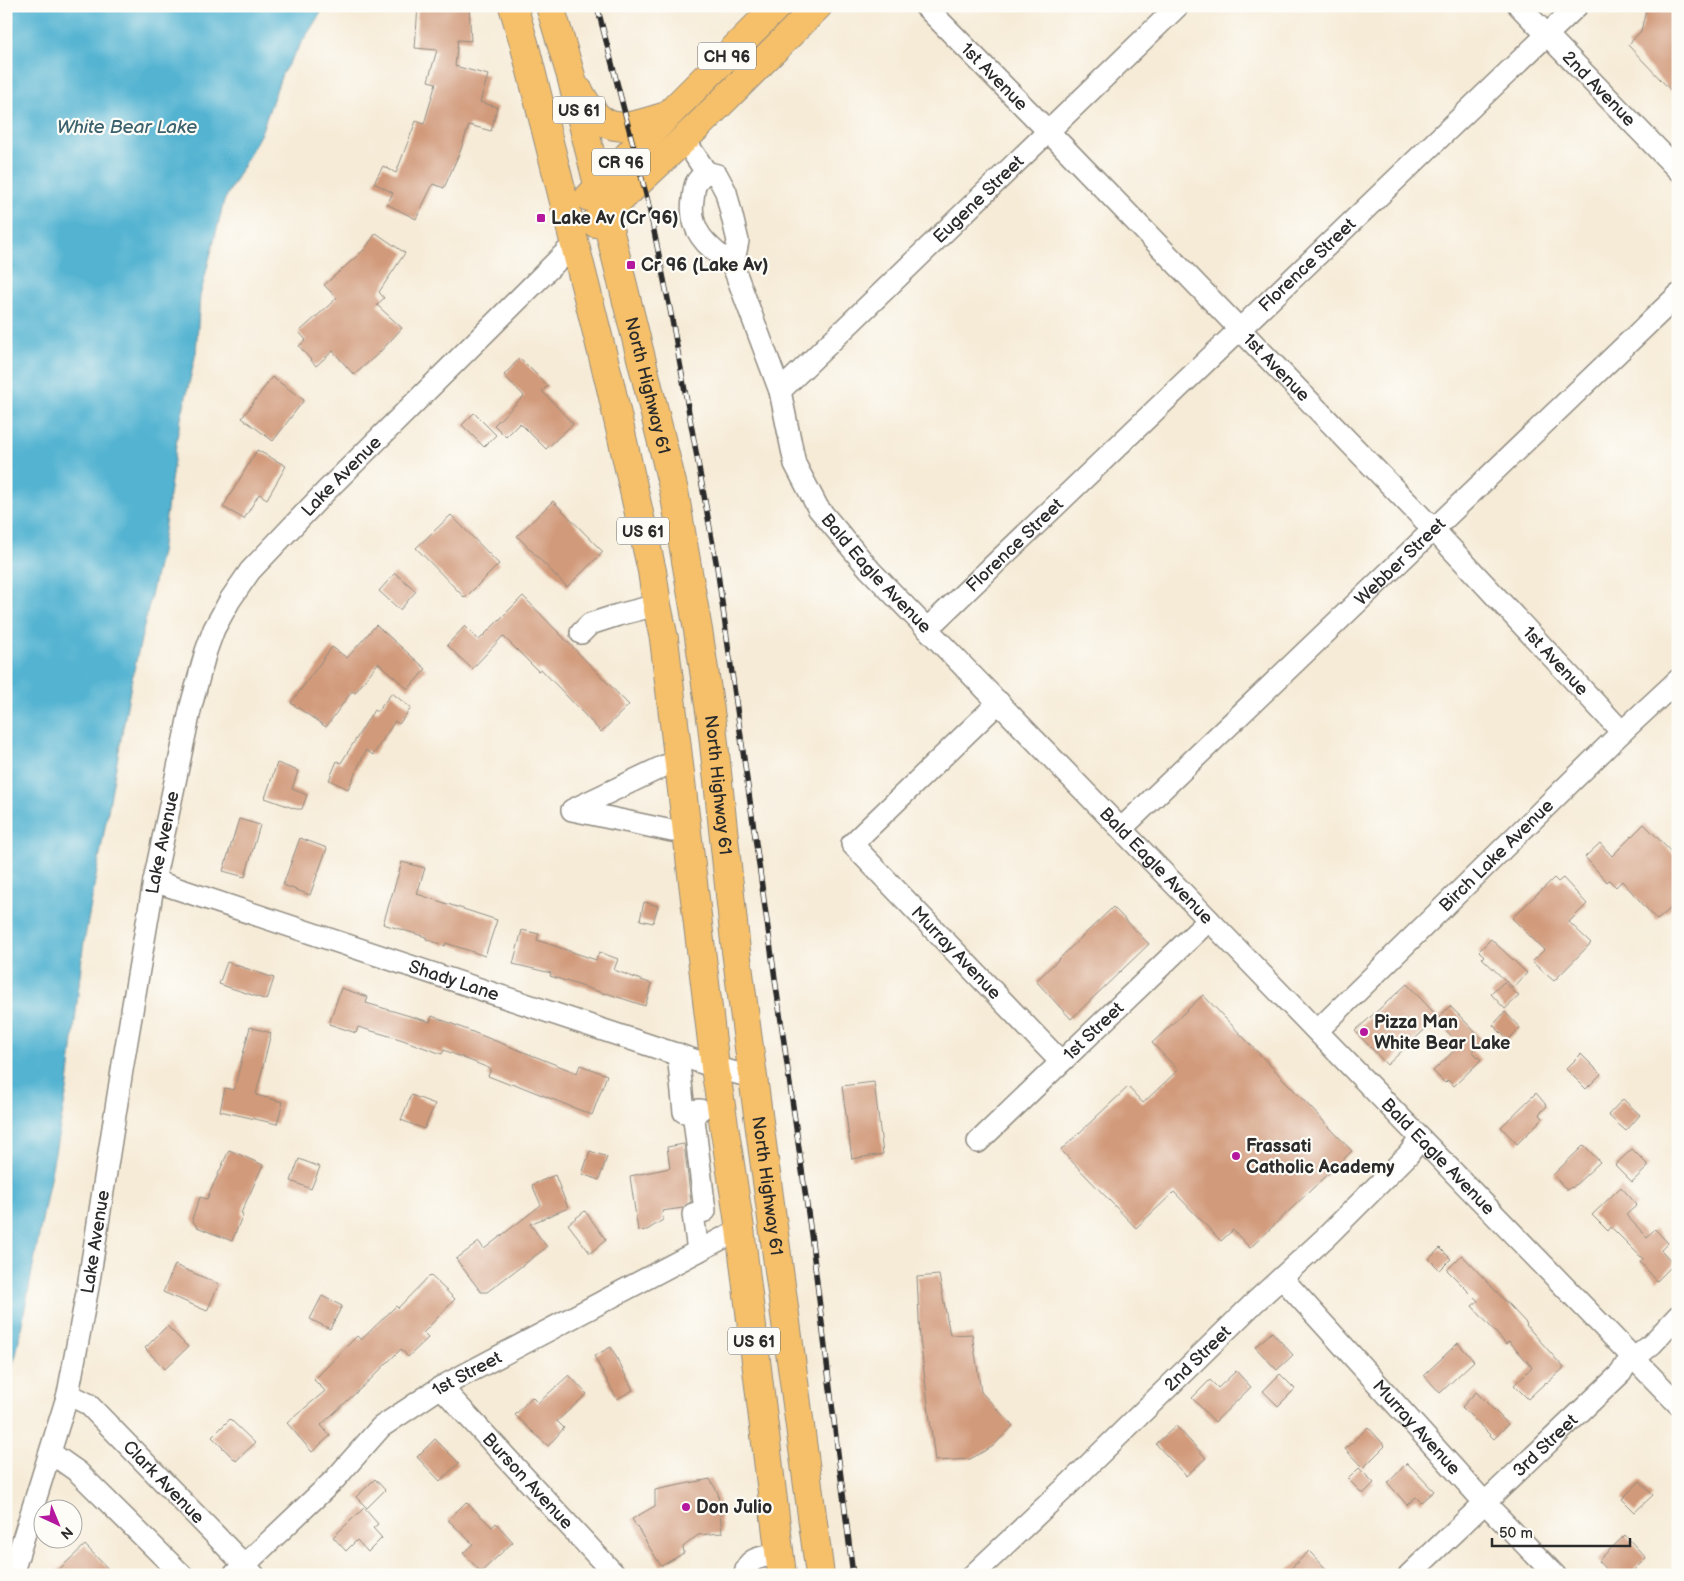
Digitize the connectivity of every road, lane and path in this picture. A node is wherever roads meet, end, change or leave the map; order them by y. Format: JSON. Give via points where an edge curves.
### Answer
{"nodes":[{"id":1,"x":513,"y":6,"type":"edge"},
{"id":2,"x":550,"y":6,"type":"edge"},
{"id":3,"x":777,"y":6,"type":"edge"},
{"id":4,"x":818,"y":6,"type":"edge"},
{"id":5,"x":924,"y":6,"type":"edge"},
{"id":6,"x":1178,"y":6,"type":"edge"},
{"id":7,"x":1519,"y":6,"type":"edge"},
{"id":8,"x":1578,"y":6,"type":"edge"},
{"id":9,"x":1547,"y":35,"type":"junction"},
{"id":10,"x":570,"y":76,"type":"junction"},
{"id":11,"x":672,"y":111,"type":"junction"},
{"id":12,"x":1048,"y":131,"type":"junction"},
{"id":13,"x":684,"y":139,"type":"junction"},
{"id":14,"x":1678,"y":170,"type":"edge"},
{"id":15,"x":706,"y":172,"type":"junction"},
{"id":16,"x":598,"y":187,"type":"junction"},
{"id":17,"x":605,"y":213,"type":"junction"},
{"id":18,"x":572,"y":233,"type":"junction"},
{"id":19,"x":733,"y":266,"type":"junction"},
{"id":20,"x":1678,"y":295,"type":"edge"},
{"id":21,"x":1239,"y":330,"type":"junction"},
{"id":22,"x":780,"y":391,"type":"junction"},
{"id":23,"x":1434,"y":530,"type":"junction"},
{"id":24,"x":656,"y":605,"type":"junction"},
{"id":25,"x":928,"y":628,"type":"junction"},
{"id":26,"x":581,"y":633,"type":"dead end"},
{"id":27,"x":1678,"y":680,"type":"edge"},
{"id":28,"x":1000,"y":702,"type":"junction"},
{"id":29,"x":1622,"y":732,"type":"junction"},
{"id":30,"x":679,"y":763,"type":"junction"},
{"id":31,"x":1122,"y":828,"type":"junction"},
{"id":32,"x":687,"y":829,"type":"junction"},
{"id":33,"x":154,"y":881,"type":"junction"},
{"id":34,"x":1209,"y":920,"type":"junction"},
{"id":35,"x":1317,"y":1031,"type":"junction"},
{"id":36,"x":678,"y":1054,"type":"junction"},
{"id":37,"x":1061,"y":1062,"type":"junction"},
{"id":38,"x":715,"y":1066,"type":"junction"},
{"id":39,"x":754,"y":1078,"type":"junction"},
{"id":40,"x":721,"y":1108,"type":"junction"},
{"id":41,"x":693,"y":1111,"type":"junction"},
{"id":42,"x":1420,"y":1138,"type":"junction"},
{"id":43,"x":978,"y":1142,"type":"dead end"},
{"id":44,"x":740,"y":1229,"type":"junction"},
{"id":45,"x":698,"y":1251,"type":"junction"},
{"id":46,"x":1282,"y":1278,"type":"junction"},
{"id":47,"x":1678,"y":1316,"type":"edge"},
{"id":48,"x":1634,"y":1358,"type":"junction"},
{"id":49,"x":441,"y":1387,"type":"junction"},
{"id":50,"x":68,"y":1394,"type":"junction"},
{"id":51,"x":1678,"y":1404,"type":"edge"},
{"id":52,"x":51,"y":1453,"type":"junction"},
{"id":53,"x":1485,"y":1503,"type":"junction"},
{"id":54,"x":781,"y":1564,"type":"edge"},
{"id":55,"x":245,"y":1571,"type":"edge"},
{"id":56,"x":12,"y":1575,"type":"edge"},
{"id":57,"x":182,"y":1575,"type":"edge"},
{"id":58,"x":615,"y":1575,"type":"edge"},
{"id":59,"x":745,"y":1575,"type":"edge"},
{"id":60,"x":820,"y":1575,"type":"edge"},
{"id":61,"x":972,"y":1575,"type":"edge"},
{"id":62,"x":1409,"y":1575,"type":"edge"},
{"id":63,"x":1555,"y":1575,"type":"edge"}],
"edges":[{"from":1,"to":18,"type":"main road","name":"North Highway 61","number":"US 61"},
{"from":2,"to":10,"type":"main road","name":"North Highway 61","number":"US 61"},
{"from":3,"to":11,"type":"main road","number":"CH 96"},
{"from":4,"to":13,"type":"main road","number":"CH 96"},
{"from":5,"to":12,"type":"street","name":"1st Avenue"},
{"from":6,"to":12,"type":"street","name":"Eugene Street"},
{"from":7,"to":9,"type":"street","name":"2nd Avenue"},
{"from":8,"to":9,"type":"street","name":"Florence Street"},
{"from":9,"to":14,"type":"street","name":"2nd Avenue"},
{"from":9,"to":21,"type":"street","name":"Florence Street"},
{"from":10,"to":11,"type":"main road","via":[[591,110],[610,126],[630,127]]},
{"from":10,"to":16,"type":"main road","name":"North Highway 61","number":"US 61"},
{"from":11,"to":16,"type":"main road","number":"CR 96"},
{"from":12,"to":21,"type":"street","name":"1st Avenue"},
{"from":12,"to":22,"type":"street","name":"Eugene Street"},
{"from":13,"to":15,"type":"street"},
{"from":13,"to":17,"type":"main road","number":"CH 96"},
{"from":15,"to":19,"type":"street","via":[[717,175],[726,192],[738,241]]},
{"from":15,"to":19,"type":"street","via":[[695,183],[691,211],[696,231],[707,246]]},
{"from":16,"to":17,"type":"main road","name":"North Highway 61","number":"US 61"},
{"from":16,"to":18,"type":"main road","number":"CR 96"},
{"from":17,"to":18,"type":"main road","number":"CH 96"},
{"from":17,"to":39,"type":"main road","name":"North Highway 61","number":"US 61","via":[[674,491],[687,560],[712,725],[736,951]]},
{"from":18,"to":24,"type":"main road","name":"North Highway 61","number":"US 61","via":[[610,384],[652,571]]},
{"from":18,"to":33,"type":"street","name":"Lake Avenue","via":[[250,571],[230,600],[215,627],[202,664]]},
{"from":19,"to":22,"type":"street","name":"Bald Eagle Avenue"},
{"from":20,"to":23,"type":"street","name":"Webber Street"},
{"from":21,"to":23,"type":"street","name":"1st Avenue"},
{"from":21,"to":25,"type":"street","name":"Florence Street"},
{"from":22,"to":25,"type":"street","name":"Bald Eagle Avenue","via":[[795,464],[818,508],[870,570]]},
{"from":23,"to":29,"type":"street","name":"1st Avenue"},
{"from":23,"to":31,"type":"street","name":"Webber Street"},
{"from":24,"to":26,"type":"street","via":[[590,624]]},
{"from":24,"to":30,"type":"main road","name":"North Highway 61","number":"US 61","via":[[664,639]]},
{"from":25,"to":28,"type":"street","name":"Bald Eagle Avenue"},
{"from":27,"to":29,"type":"street","name":"Birch Lake Avenue"},
{"from":28,"to":31,"type":"street","name":"Bald Eagle Avenue"},
{"from":28,"to":37,"type":"street","name":"Murray Avenue","via":[[852,844]]},
{"from":29,"to":35,"type":"street","name":"Birch Lake Avenue"},
{"from":30,"to":32,"type":"main road","name":"North Highway 61","number":"US 61"},
{"from":30,"to":32,"type":"street","via":[[664,766],[572,810],[672,831]]},
{"from":31,"to":34,"type":"street","name":"Bald Eagle Avenue"},
{"from":32,"to":38,"type":"main road","name":"North Highway 61","number":"US 61"},
{"from":33,"to":36,"type":"street","name":"Shady Lane"},
{"from":33,"to":50,"type":"street","name":"Lake Avenue"},
{"from":34,"to":35,"type":"street","name":"Bald Eagle Avenue"},
{"from":34,"to":37,"type":"street","name":"1st Street"},
{"from":35,"to":42,"type":"street","name":"Bald Eagle Avenue"},
{"from":36,"to":38,"type":"street","name":"Shady Lane"},
{"from":36,"to":41,"type":"street","via":[[684,1112]]},
{"from":37,"to":43,"type":"street","name":"1st Street"},
{"from":38,"to":39,"type":"street","name":"Shady Lane"},
{"from":38,"to":40,"type":"main road","name":"North Highway 61","number":"US 61"},
{"from":39,"to":60,"type":"main road","name":"North Highway 61","number":"US 61"},
{"from":40,"to":41,"type":"street"},
{"from":40,"to":44,"type":"main road","name":"North Highway 61","number":"US 61"},
{"from":41,"to":45,"type":"street","via":[[704,1211],[693,1214]]},
{"from":42,"to":46,"type":"street","name":"2nd Street","via":[[1408,1155]]},
{"from":42,"to":48,"type":"street","name":"Bald Eagle Avenue"},
{"from":44,"to":45,"type":"street","name":"1st Street"},
{"from":44,"to":54,"type":"main road","name":"North Highway 61","number":"US 61"},
{"from":45,"to":49,"type":"street","name":"1st Street"},
{"from":46,"to":53,"type":"street","name":"Murray Avenue"},
{"from":46,"to":61,"type":"street","name":"2nd Street"},
{"from":47,"to":48,"type":"street","name":"3rd Street"},
{"from":48,"to":51,"type":"street","name":"Bald Eagle Avenue"},
{"from":48,"to":53,"type":"street","name":"3rd Street"},
{"from":49,"to":55,"type":"street","name":"1st Street","via":[[381,1427]]},
{"from":49,"to":58,"type":"street","name":"Burson Avenue"},
{"from":50,"to":52,"type":"street","name":"Lake Avenue"},
{"from":50,"to":55,"type":"street","name":"Clark Avenue","via":[[88,1404]]},
{"from":52,"to":56,"type":"street","name":"Lake Avenue"},
{"from":52,"to":57,"type":"street","via":[[78,1472]]},
{"from":53,"to":62,"type":"street","name":"3rd Street"},
{"from":53,"to":63,"type":"street","name":"Murray Avenue"},
{"from":54,"to":59,"type":"street","via":[[754,1559],[746,1567]]}]}
